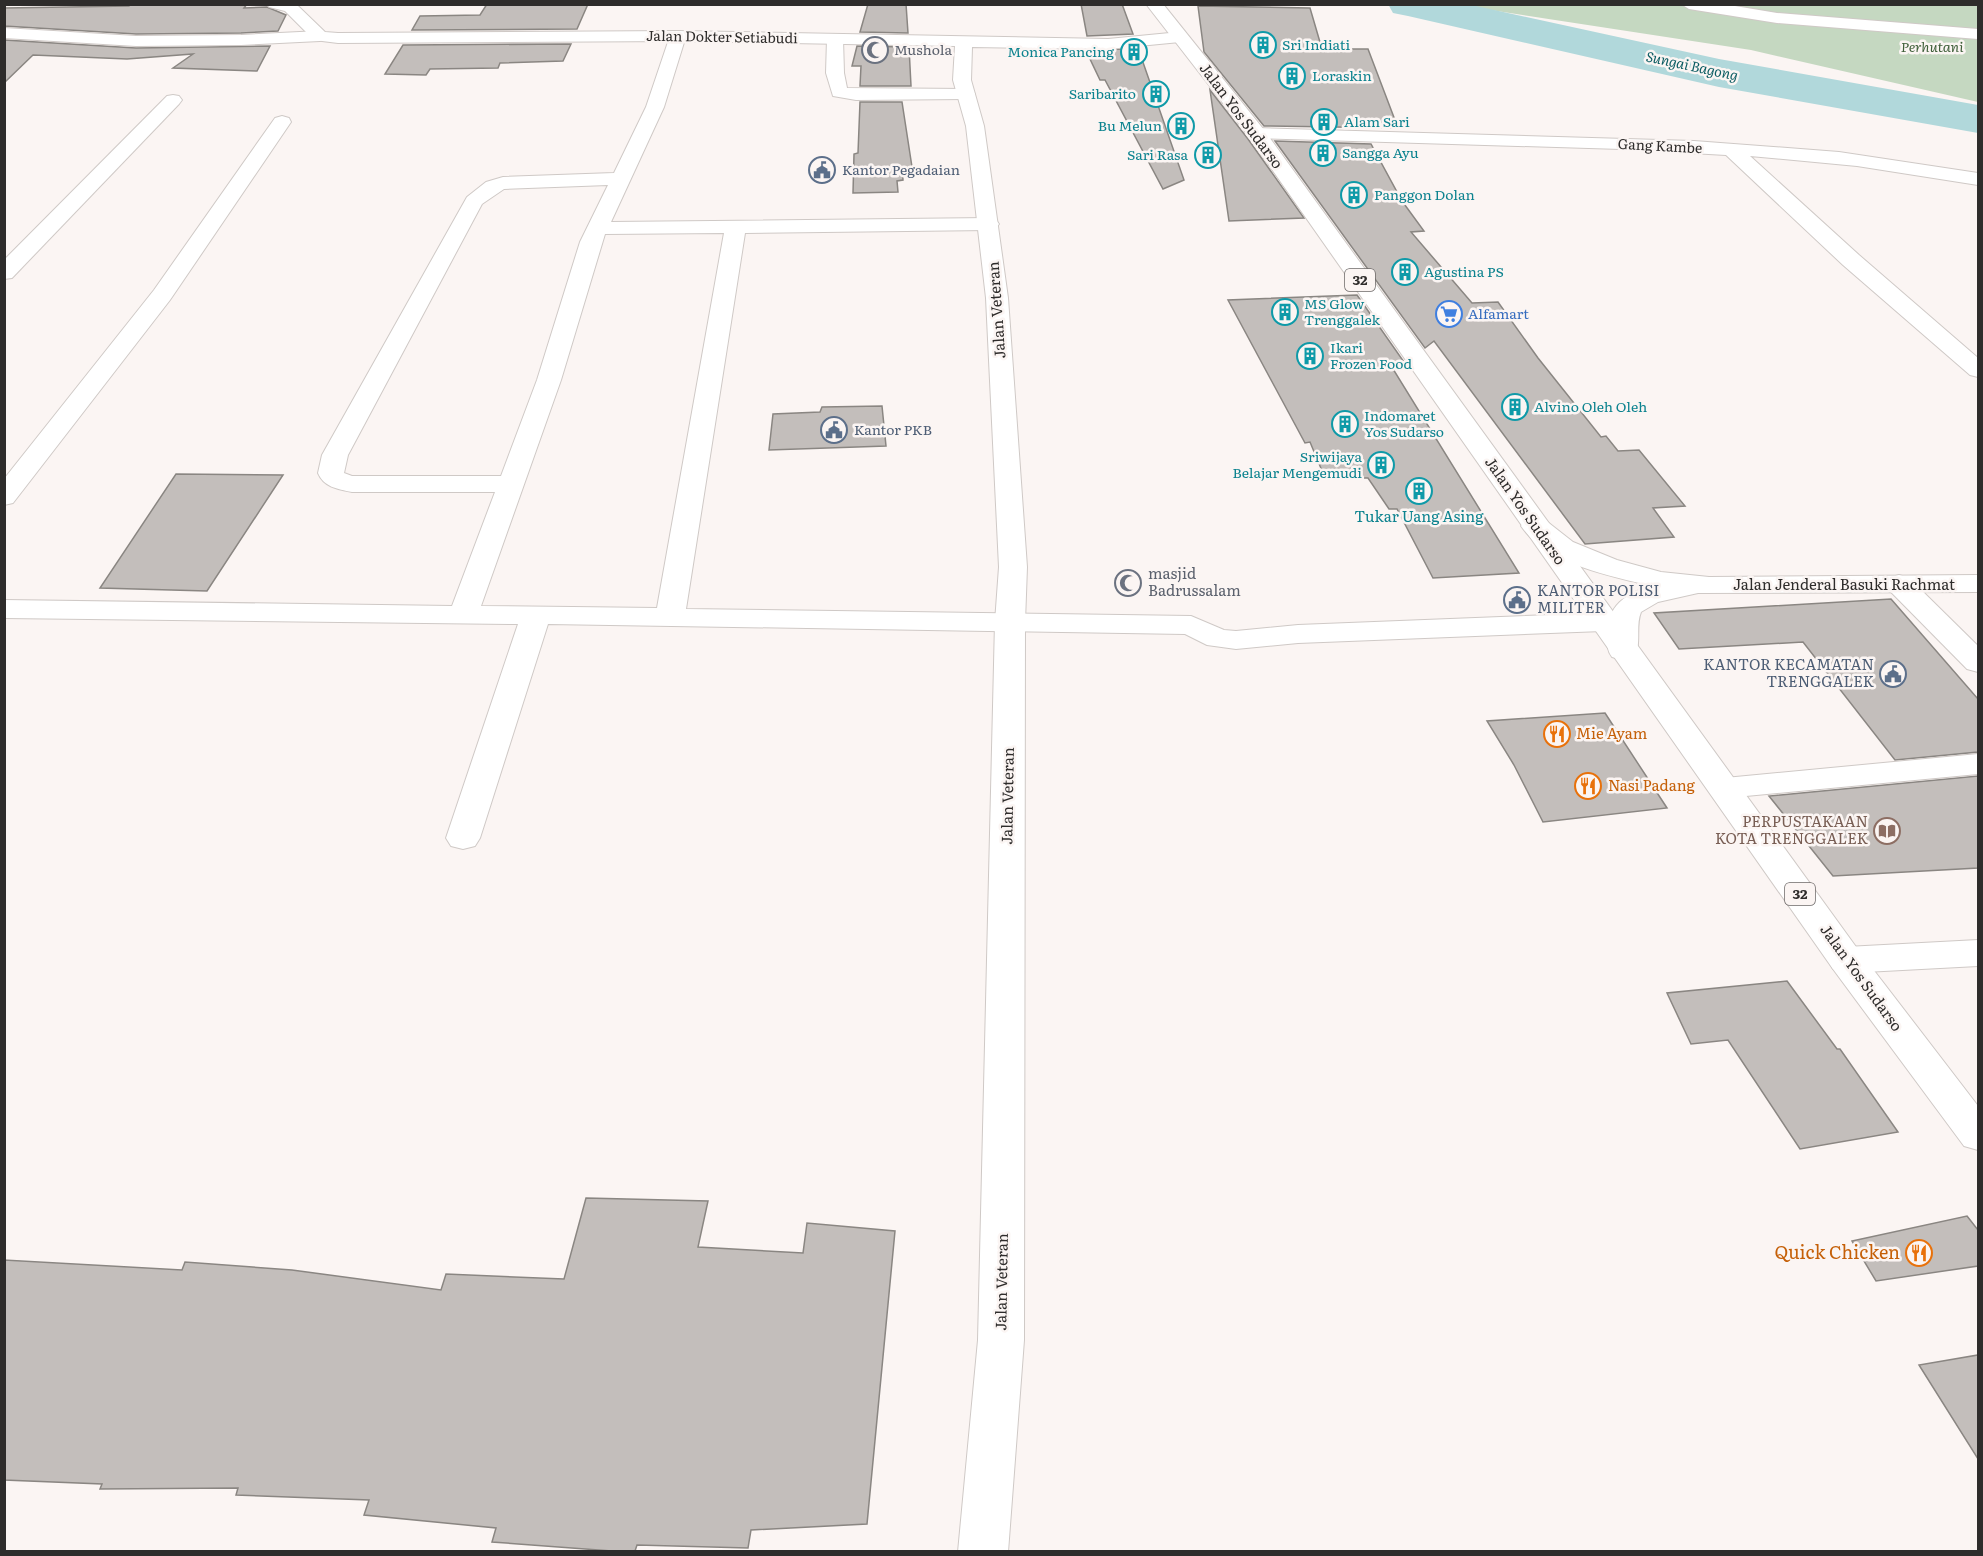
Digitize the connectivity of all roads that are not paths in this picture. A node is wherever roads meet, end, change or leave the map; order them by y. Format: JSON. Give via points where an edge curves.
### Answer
{"nodes":[{"id":1,"x":275,"y":4,"type":"edge"},
{"id":2,"x":1154,"y":4,"type":"edge"},
{"id":3,"x":1689,"y":4,"type":"edge"},
{"id":4,"x":4,"y":33,"type":"edge"},
{"id":5,"x":1978,"y":33,"type":"edge"},
{"id":6,"x":320,"y":36,"type":"junction"},
{"id":7,"x":678,"y":36,"type":"junction"},
{"id":8,"x":1180,"y":37,"type":"junction"},
{"id":9,"x":836,"y":39,"type":"junction"},
{"id":10,"x":964,"y":43,"type":"junction"},
{"id":11,"x":966,"y":94,"type":"junction"},
{"id":12,"x":173,"y":100,"type":"dead end"},
{"id":13,"x":282,"y":122,"type":"dead end"},
{"id":14,"x":1257,"y":134,"type":"junction"},
{"id":15,"x":1732,"y":150,"type":"junction"},
{"id":16,"x":622,"y":179,"type":"junction"},
{"id":17,"x":1976,"y":181,"type":"edge"},
{"id":18,"x":989,"y":224,"type":"junction"},
{"id":19,"x":736,"y":226,"type":"junction"},
{"id":20,"x":598,"y":228,"type":"junction"},
{"id":21,"x":4,"y":273,"type":"edge"},
{"id":22,"x":1978,"y":370,"type":"edge"},
{"id":23,"x":512,"y":484,"type":"junction"},
{"id":24,"x":4,"y":497,"type":"edge"},
{"id":25,"x":1535,"y":526,"type":"junction"},
{"id":26,"x":1899,"y":584,"type":"junction"},
{"id":27,"x":1978,"y":584,"type":"edge"},
{"id":28,"x":1709,"y":586,"type":"junction"},
{"id":29,"x":4,"y":609,"type":"edge"},
{"id":30,"x":463,"y":615,"type":"junction"},
{"id":31,"x":536,"y":615,"type":"junction"},
{"id":32,"x":670,"y":616,"type":"junction"},
{"id":33,"x":1010,"y":622,"type":"junction"},
{"id":34,"x":1603,"y":622,"type":"junction"},
{"id":35,"x":1623,"y":651,"type":"junction"},
{"id":36,"x":1978,"y":663,"type":"edge"},
{"id":37,"x":1978,"y":764,"type":"edge"},
{"id":38,"x":1725,"y":788,"type":"junction"},
{"id":39,"x":463,"y":838,"type":"dead end"},
{"id":40,"x":1978,"y":952,"type":"edge"},
{"id":41,"x":1846,"y":960,"type":"junction"},
{"id":42,"x":1978,"y":1136,"type":"edge"},
{"id":43,"x":983,"y":1551,"type":"edge"}],
"edges":[{"from":1,"to":6,"type":"main road","via":[[291,8]]},
{"from":2,"to":8,"type":"main road","name":"Jalan Yos Sudarso","number":"32"},
{"from":3,"to":5,"type":"main road","via":[[1777,18]]},
{"from":4,"to":6,"type":"main road","name":"Jalan Dokter Setiabudi","via":[[136,41]]},
{"from":6,"to":7,"type":"main road","name":"Jalan Dokter Setiabudi"},
{"from":7,"to":9,"type":"main road","name":"Jalan Dokter Setiabudi"},
{"from":7,"to":16,"type":"main road","via":[[655,107]]},
{"from":8,"to":10,"type":"main road","name":"Jalan Dokter Setiabudi","via":[[1108,44]]},
{"from":8,"to":14,"type":"main road","name":"Jalan Yos Sudarso","number":"32"},
{"from":9,"to":10,"type":"main road","name":"Jalan Dokter Setiabudi"},
{"from":9,"to":11,"type":"main road","via":[[839,92]]},
{"from":10,"to":11,"type":"main road","name":"Jalan Veteran","via":[[962,80]]},
{"from":11,"to":18,"type":"main road","name":"Jalan Veteran","via":[[975,126]]},
{"from":12,"to":21,"type":"main road"},
{"from":13,"to":24,"type":"main road","via":[[162,295]]},
{"from":14,"to":15,"type":"main road","name":"Gang Kambe"},
{"from":14,"to":25,"type":"main road","name":"Jalan Yos Sudarso","number":"32"},
{"from":15,"to":17,"type":"main road","name":"Gang Kambe","via":[[1841,158]]},
{"from":15,"to":22,"type":"main road"},
{"from":16,"to":20,"type":"main road"},
{"from":16,"to":23,"type":"main road","via":[[503,183],[474,201],[329,471],[331,477],[352,484]]},
{"from":18,"to":19,"type":"main road"},
{"from":18,"to":33,"type":"main road","name":"Jalan Veteran","via":[[1013,567]]},
{"from":19,"to":20,"type":"main road"},
{"from":19,"to":32,"type":"main road"},
{"from":20,"to":23,"type":"main road"},
{"from":23,"to":30,"type":"main road"},
{"from":25,"to":28,"type":"main road","via":[[1563,548],[1607,566],[1660,580]]},
{"from":25,"to":34,"type":"main road","name":"Jalan Yos Sudarso","number":"32"},
{"from":26,"to":27,"type":"main road","name":"Jalan Jenderal Basuki Rachmat"},
{"from":26,"to":28,"type":"main road","name":"Jalan Jenderal Basuki Rachmat"},
{"from":26,"to":36,"type":"main road"},
{"from":28,"to":35,"type":"main road","via":[[1656,594],[1634,603],[1623,620]]},
{"from":29,"to":30,"type":"main road"},
{"from":30,"to":31,"type":"main road"},
{"from":31,"to":32,"type":"main road"},
{"from":31,"to":39,"type":"main road"},
{"from":32,"to":33,"type":"main road"},
{"from":33,"to":34,"type":"main road","via":[[1191,625],[1218,639],[1236,640]]},
{"from":33,"to":43,"type":"main road","name":"Jalan Veteran","via":[[1002,1340]]},
{"from":34,"to":35,"type":"main road","name":"Jalan Yos Sudarso","number":"32"},
{"from":35,"to":38,"type":"main road","name":"Jalan Yos Sudarso","number":"32"},
{"from":37,"to":38,"type":"main road"},
{"from":38,"to":41,"type":"main road","name":"Jalan Yos Sudarso","number":"32"},
{"from":40,"to":41,"type":"main road"},
{"from":41,"to":42,"type":"main road","name":"Jalan Yos Sudarso","number":"32"}]}
